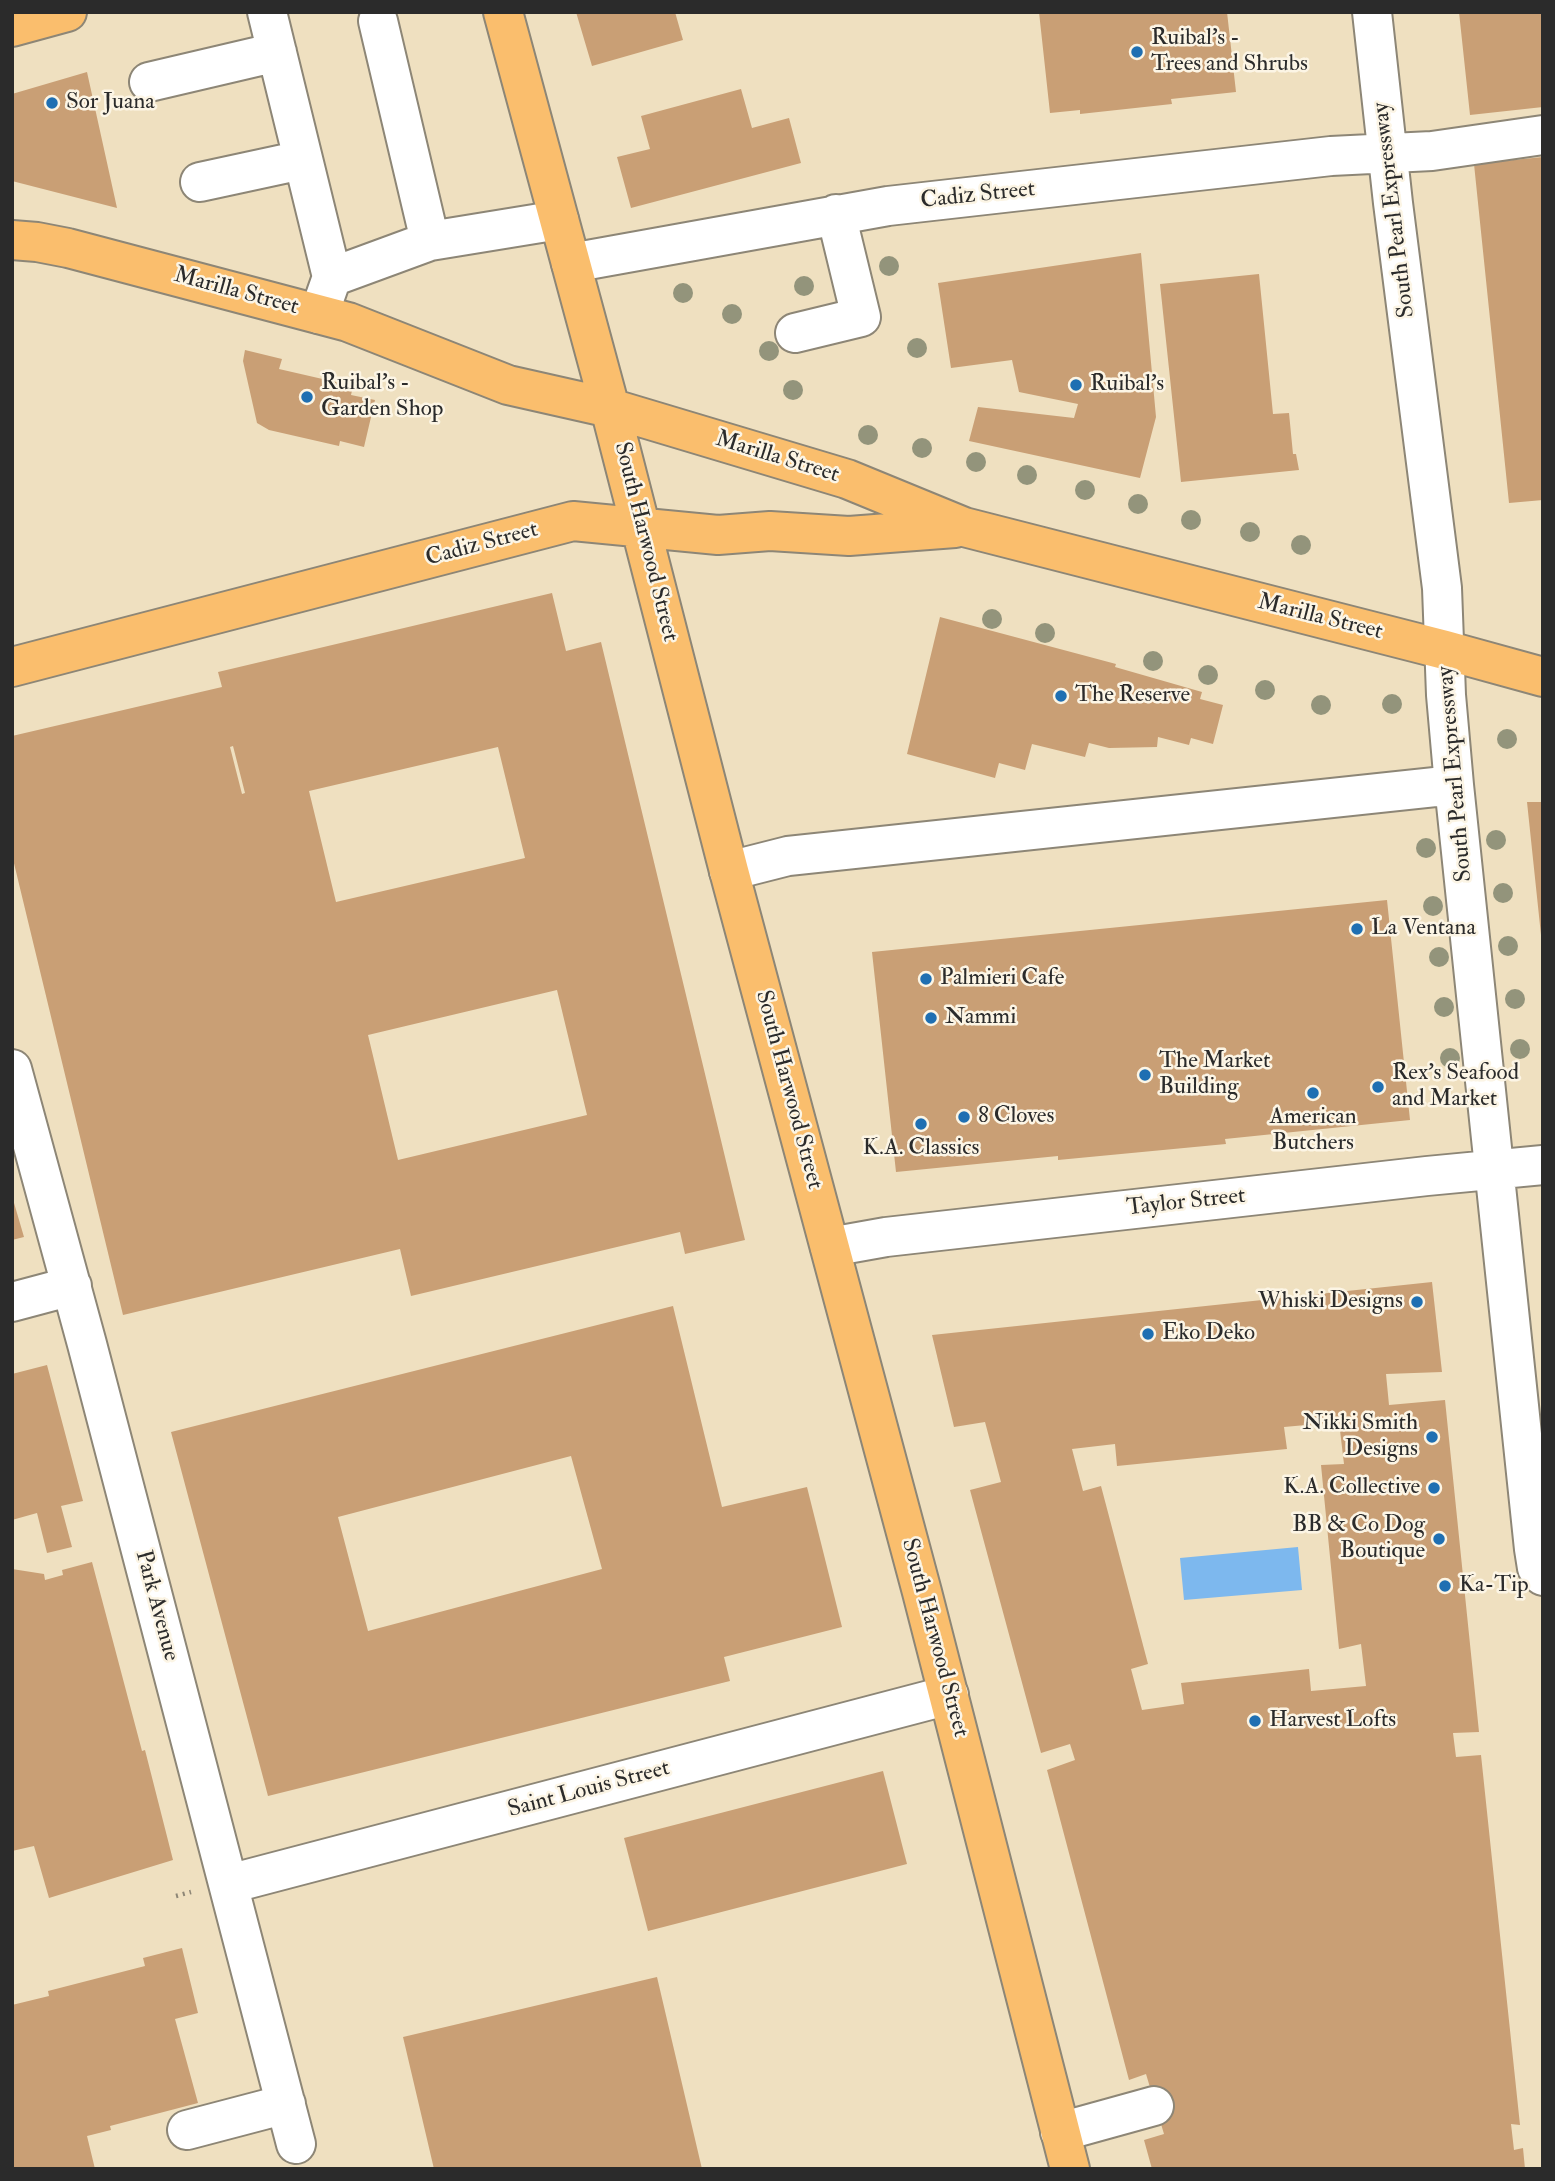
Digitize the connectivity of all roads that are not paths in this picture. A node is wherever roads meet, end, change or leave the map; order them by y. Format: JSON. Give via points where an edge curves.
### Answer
{"nodes":[{"id":1,"x":268,"y":12,"type":"edge"},
{"id":2,"x":503,"y":12,"type":"edge"},
{"id":3,"x":1371,"y":12,"type":"edge"},
{"id":4,"x":378,"y":21,"type":"dead end"},
{"id":5,"x":277,"y":52,"type":"junction"},
{"id":6,"x":149,"y":82,"type":"dead end"},
{"id":7,"x":1543,"y":135,"type":"edge"},
{"id":8,"x":1387,"y":153,"type":"junction"},
{"id":9,"x":302,"y":160,"type":"junction"},
{"id":10,"x":200,"y":182,"type":"dead end"},
{"id":11,"x":836,"y":214,"type":"junction"},
{"id":12,"x":559,"y":220,"type":"junction"},
{"id":13,"x":12,"y":240,"type":"edge"},
{"id":14,"x":430,"y":241,"type":"junction"},
{"id":15,"x":571,"y":263,"type":"junction"},
{"id":16,"x":332,"y":278,"type":"junction"},
{"id":17,"x":319,"y":314,"type":"junction"},
{"id":18,"x":794,"y":333,"type":"dead end"},
{"id":19,"x":610,"y":408,"type":"junction"},
{"id":20,"x":640,"y":526,"type":"junction"},
{"id":21,"x":964,"y":527,"type":"junction"},
{"id":22,"x":1446,"y":650,"type":"junction"},
{"id":23,"x":12,"y":667,"type":"edge"},
{"id":24,"x":1543,"y":677,"type":"edge"},
{"id":25,"x":1454,"y":785,"type":"junction"},
{"id":26,"x":729,"y":871,"type":"junction"},
{"id":27,"x":12,"y":1069,"type":"edge"},
{"id":28,"x":1543,"y":1165,"type":"edge"},
{"id":29,"x":1495,"y":1170,"type":"junction"},
{"id":30,"x":830,"y":1247,"type":"junction"},
{"id":31,"x":72,"y":1286,"type":"junction"},
{"id":32,"x":12,"y":1302,"type":"edge"},
{"id":33,"x":1543,"y":1576,"type":"edge"},
{"id":34,"x":949,"y":1695,"type":"junction"},
{"id":35,"x":229,"y":1884,"type":"junction"},
{"id":36,"x":286,"y":2104,"type":"junction"},
{"id":37,"x":1154,"y":2106,"type":"dead end"},
{"id":38,"x":187,"y":2130,"type":"dead end"},
{"id":39,"x":1060,"y":2132,"type":"junction"},
{"id":40,"x":296,"y":2144,"type":"dead end"},
{"id":41,"x":1070,"y":2169,"type":"edge"}],
"edges":[{"from":1,"to":5,"type":"street"},
{"from":2,"to":12,"type":"main road","name":"South Harwood Street"},
{"from":3,"to":8,"type":"street","name":"South Pearl Expressway"},
{"from":4,"to":14,"type":"street"},
{"from":5,"to":6,"type":"street"},
{"from":5,"to":9,"type":"street"},
{"from":7,"to":8,"type":"street","name":"Cadiz Street"},
{"from":8,"to":11,"type":"street","name":"Cadiz Street"},
{"from":8,"to":22,"type":"street","name":"South Pearl Expressway"},
{"from":9,"to":10,"type":"street"},
{"from":9,"to":16,"type":"street"},
{"from":11,"to":15,"type":"street","name":"Cadiz Street"},
{"from":11,"to":18,"type":"street","via":[[861,317]]},
{"from":12,"to":14,"type":"street"},
{"from":12,"to":15,"type":"main road","name":"South Harwood Street"},
{"from":13,"to":17,"type":"main road","name":"Marilla Street","via":[[68,248]]},
{"from":14,"to":16,"type":"street"},
{"from":15,"to":19,"type":"main road","name":"South Harwood Street"},
{"from":16,"to":17,"type":"street"},
{"from":17,"to":19,"type":"main road","name":"Marilla Street","via":[[377,332],[508,385]]},
{"from":19,"to":20,"type":"main road","name":"South Harwood Street"},
{"from":19,"to":21,"type":"main road","name":"Marilla Street","via":[[847,479]]},
{"from":20,"to":21,"type":"main road","name":"Cadiz Street","via":[[718,535],[770,531],[849,536]]},
{"from":20,"to":23,"type":"main road","name":"Cadiz Street","via":[[573,521]]},
{"from":20,"to":26,"type":"main road","name":"South Harwood Street"},
{"from":21,"to":22,"type":"main road","name":"Marilla Street"},
{"from":22,"to":24,"type":"main road","name":"Marilla Street"},
{"from":22,"to":25,"type":"street","name":"South Pearl Expressway"},
{"from":25,"to":26,"type":"street","via":[[788,856]]},
{"from":25,"to":29,"type":"street","name":"South Pearl Expressway"},
{"from":26,"to":30,"type":"main road","name":"South Harwood Street"},
{"from":27,"to":31,"type":"street","name":"Park Avenue"},
{"from":28,"to":29,"type":"street","name":"Taylor Street"},
{"from":29,"to":30,"type":"street","name":"Taylor Street"},
{"from":29,"to":33,"type":"street","name":"South Pearl Expressway","via":[[1534,1549]]},
{"from":30,"to":34,"type":"main road","name":"South Harwood Street"},
{"from":31,"to":32,"type":"street"},
{"from":31,"to":35,"type":"street","name":"Park Avenue"},
{"from":34,"to":35,"type":"street","name":"Saint Louis Street"},
{"from":34,"to":39,"type":"main road","name":"South Harwood Street"},
{"from":35,"to":36,"type":"street","name":"Park Avenue"},
{"from":36,"to":38,"type":"street"},
{"from":36,"to":40,"type":"street","name":"Park Avenue"},
{"from":37,"to":39,"type":"street"},
{"from":39,"to":41,"type":"main road","name":"South Harwood Street"}]}
